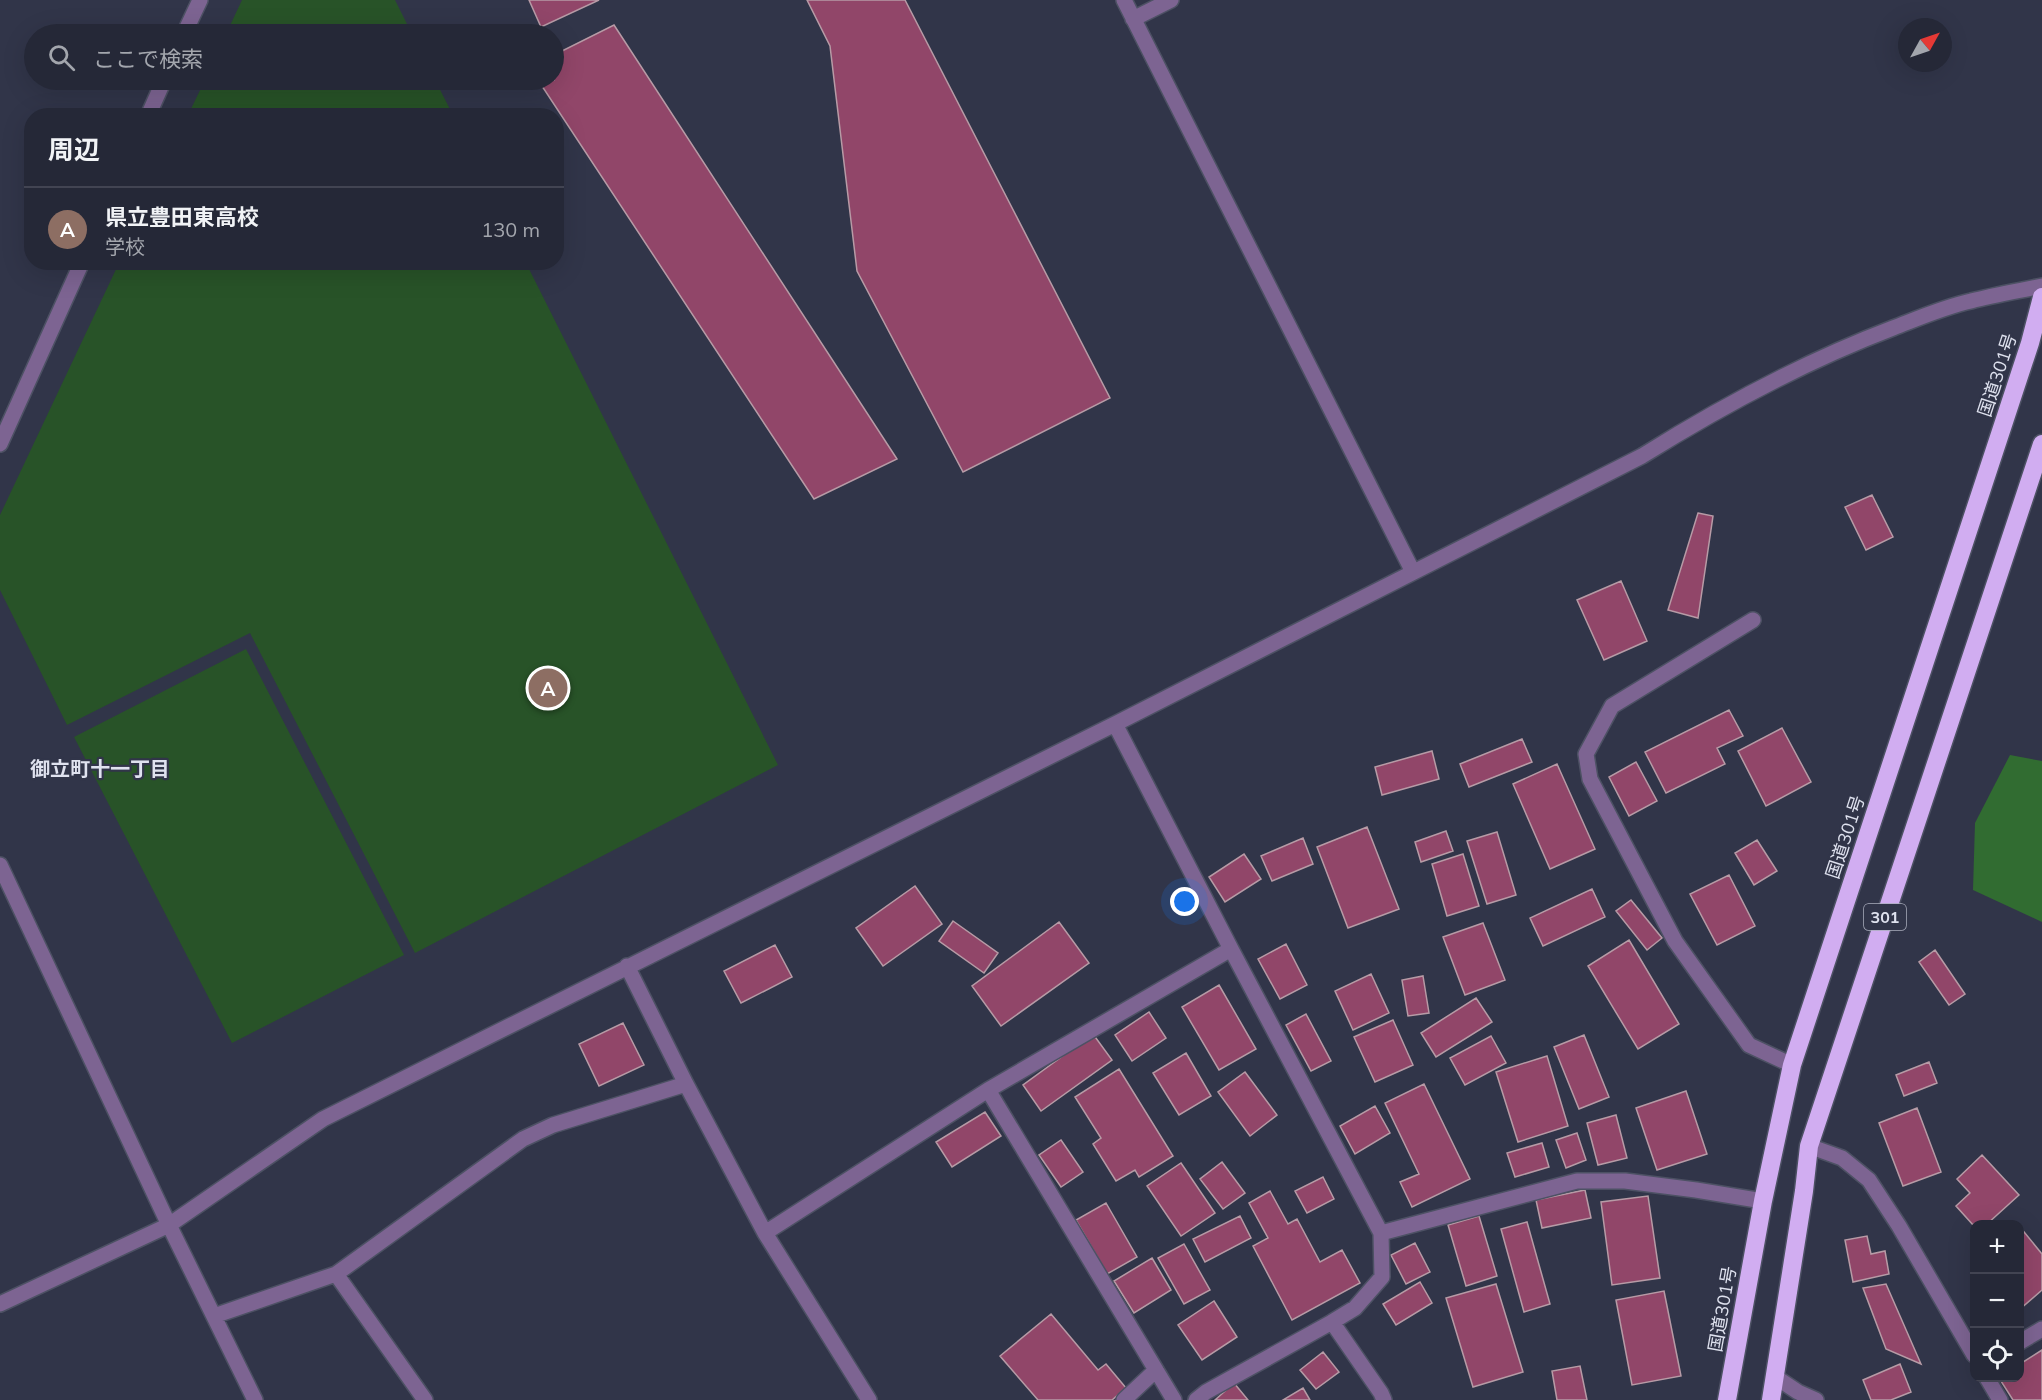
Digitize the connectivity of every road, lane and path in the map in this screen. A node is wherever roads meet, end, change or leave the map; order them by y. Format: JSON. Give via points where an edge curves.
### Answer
{"nodes":[{"id":1,"x":200,"y":0,"type":"edge"},
{"id":2,"x":1124,"y":0,"type":"edge"},
{"id":3,"x":1171,"y":0,"type":"edge"},
{"id":4,"x":1133,"y":19,"type":"junction"},
{"id":5,"x":189,"y":24,"type":"edge"},
{"id":6,"x":160,"y":90,"type":"edge"},
{"id":7,"x":152,"y":108,"type":"edge"},
{"id":8,"x":78,"y":270,"type":"edge"},
{"id":9,"x":2042,"y":286,"type":"edge"},
{"id":10,"x":2042,"y":297,"type":"edge"},
{"id":11,"x":0,"y":444,"type":"edge"},
{"id":12,"x":2042,"y":444,"type":"edge"},
{"id":13,"x":1413,"y":572,"type":"junction"},
{"id":14,"x":1753,"y":621,"type":"dead end"},
{"id":15,"x":1115,"y":724,"type":"junction"},
{"id":16,"x":0,"y":865,"type":"edge"},
{"id":17,"x":1231,"y":949,"type":"junction"},
{"id":18,"x":627,"y":966,"type":"junction"},
{"id":19,"x":1792,"y":1065,"type":"junction"},
{"id":20,"x":687,"y":1084,"type":"junction"},
{"id":21,"x":988,"y":1090,"type":"junction"},
{"id":22,"x":1809,"y":1146,"type":"junction"},
{"id":23,"x":1763,"y":1202,"type":"junction"},
{"id":24,"x":169,"y":1225,"type":"junction"},
{"id":25,"x":765,"y":1233,"type":"junction"},
{"id":26,"x":1382,"y":1233,"type":"junction"},
{"id":27,"x":336,"y":1274,"type":"junction"},
{"id":28,"x":0,"y":1304,"type":"edge"},
{"id":29,"x":214,"y":1316,"type":"junction"},
{"id":30,"x":1332,"y":1322,"type":"junction"},
{"id":31,"x":2042,"y":1329,"type":"edge"},
{"id":32,"x":2024,"y":1339,"type":"edge"},
{"id":33,"x":1970,"y":1348,"type":"edge"},
{"id":34,"x":1156,"y":1370,"type":"junction"},
{"id":35,"x":1774,"y":1376,"type":"junction"},
{"id":36,"x":1990,"y":1382,"type":"edge"},
{"id":37,"x":255,"y":1400,"type":"edge"},
{"id":38,"x":425,"y":1400,"type":"edge"},
{"id":39,"x":869,"y":1400,"type":"edge"},
{"id":40,"x":1124,"y":1400,"type":"edge"},
{"id":41,"x":1174,"y":1400,"type":"edge"},
{"id":42,"x":1196,"y":1400,"type":"edge"},
{"id":43,"x":1384,"y":1400,"type":"edge"},
{"id":44,"x":1727,"y":1400,"type":"edge"},
{"id":45,"x":1771,"y":1400,"type":"edge"},
{"id":46,"x":1816,"y":1400,"type":"edge"},
{"id":47,"x":2000,"y":1400,"type":"edge"}],
"edges":[{"from":1,"to":5,"type":"street"},
{"from":2,"to":4,"type":"street"},
{"from":3,"to":4,"type":"street"},
{"from":4,"to":13,"type":"street"},
{"from":6,"to":7,"type":"street"},
{"from":8,"to":11,"type":"street"},
{"from":9,"to":13,"type":"street","via":[[1948,307],[1850,344]]},
{"from":10,"to":19,"type":"highway","name":"国道301号","number":"301"},
{"from":12,"to":22,"type":"highway","number":"301"},
{"from":13,"to":15,"type":"street"},
{"from":14,"to":19,"type":"street","via":[[1612,706],[1586,754],[1590,779],[1675,941],[1749,1045]]},
{"from":15,"to":17,"type":"street"},
{"from":15,"to":18,"type":"street"},
{"from":16,"to":24,"type":"street"},
{"from":17,"to":21,"type":"street"},
{"from":17,"to":26,"type":"street"},
{"from":18,"to":20,"type":"street"},
{"from":18,"to":24,"type":"street","via":[[323,1119]]},
{"from":19,"to":23,"type":"highway","name":"国道301号","number":"301"},
{"from":20,"to":25,"type":"street"},
{"from":20,"to":27,"type":"street","via":[[553,1125],[523,1139]]},
{"from":21,"to":25,"type":"street"},
{"from":21,"to":34,"type":"street"},
{"from":22,"to":33,"type":"street","via":[[1842,1158],[1869,1180]]},
{"from":22,"to":35,"type":"highway","number":"301"},
{"from":23,"to":26,"type":"street","via":[[1625,1181],[1577,1181]]},
{"from":23,"to":44,"type":"highway","name":"国道301号","number":"301"},
{"from":24,"to":28,"type":"street"},
{"from":24,"to":29,"type":"street"},
{"from":25,"to":39,"type":"street"},
{"from":26,"to":30,"type":"street","via":[[1382,1277],[1355,1308]]},
{"from":27,"to":29,"type":"street"},
{"from":27,"to":38,"type":"street"},
{"from":29,"to":37,"type":"street"},
{"from":30,"to":42,"type":"street"},
{"from":30,"to":43,"type":"street"},
{"from":31,"to":32,"type":"street"},
{"from":34,"to":40,"type":"street"},
{"from":34,"to":41,"type":"street"},
{"from":35,"to":45,"type":"highway","number":"301"},
{"from":35,"to":46,"type":"street"},
{"from":36,"to":47,"type":"street"}]}
